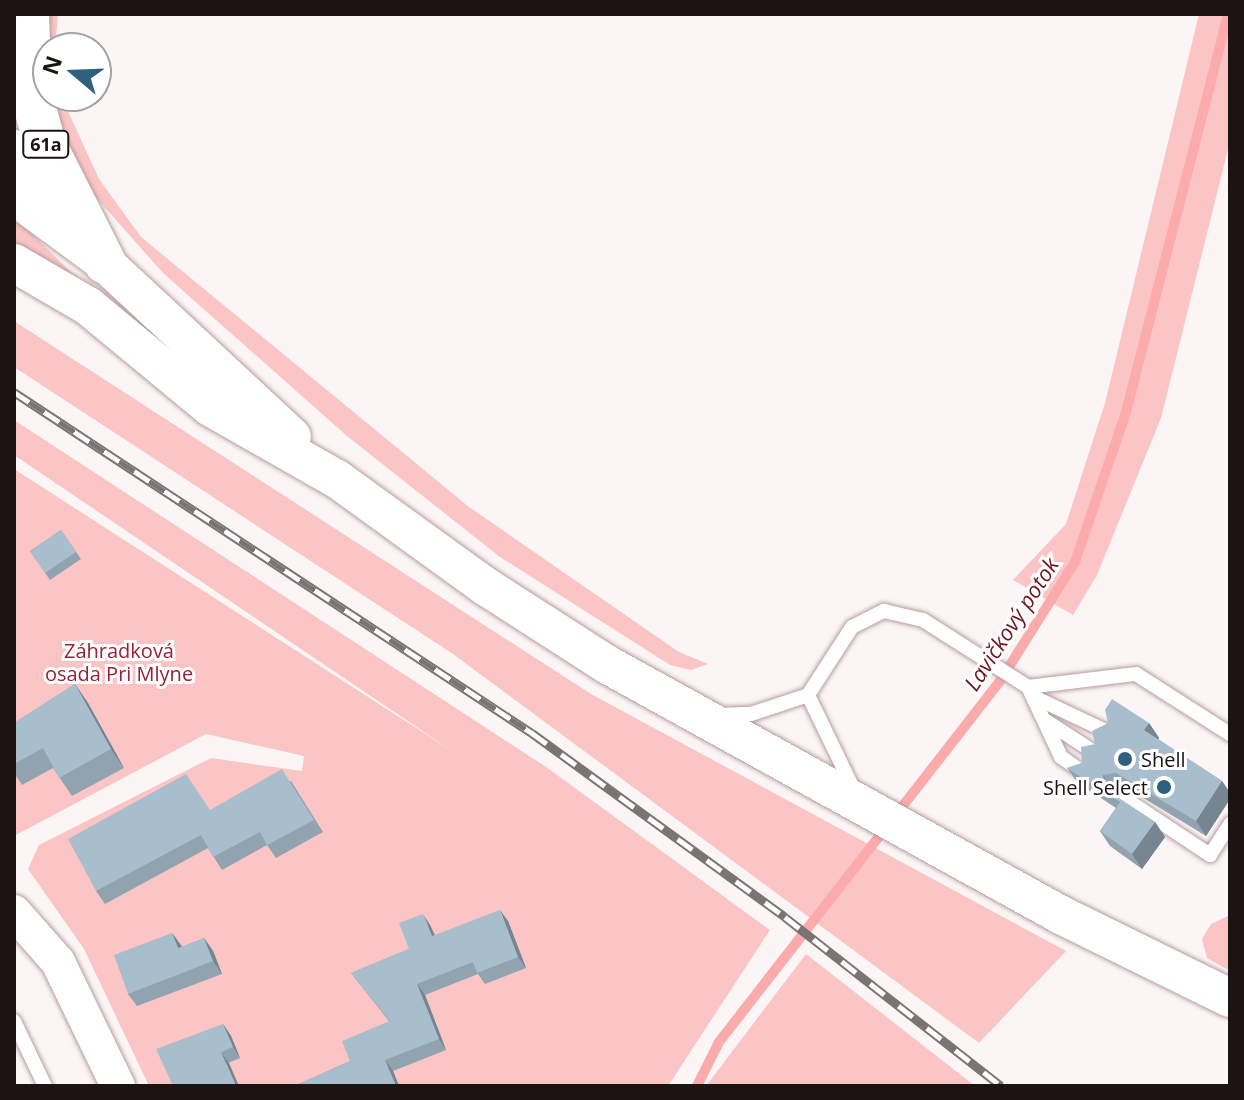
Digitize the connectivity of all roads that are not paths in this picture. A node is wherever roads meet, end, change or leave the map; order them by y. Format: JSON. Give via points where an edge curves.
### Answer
{"nodes":[{"id":1,"x":28,"y":14,"type":"edge"},
{"id":2,"x":14,"y":149,"type":"edge"},
{"id":3,"x":14,"y":196,"type":"edge"},
{"id":4,"x":14,"y":263,"type":"edge"},
{"id":5,"x":105,"y":263,"type":"junction"},
{"id":6,"x":337,"y":479,"type":"junction"},
{"id":7,"x":1032,"y":692,"type":"junction"},
{"id":8,"x":808,"y":695,"type":"junction"},
{"id":9,"x":700,"y":716,"type":"junction"},
{"id":10,"x":1046,"y":721,"type":"junction"},
{"id":11,"x":1110,"y":733,"type":"edge"},
{"id":12,"x":1230,"y":734,"type":"edge"},
{"id":13,"x":1097,"y":754,"type":"edge"},
{"id":14,"x":1084,"y":773,"type":"edge"},
{"id":15,"x":1141,"y":789,"type":"edge"},
{"id":16,"x":1121,"y":796,"type":"edge"},
{"id":17,"x":860,"y":800,"type":"junction"},
{"id":18,"x":1135,"y":805,"type":"junction"},
{"id":19,"x":1230,"y":824,"type":"edge"},
{"id":20,"x":14,"y":912,"type":"edge"},
{"id":21,"x":1230,"y":998,"type":"edge"},
{"id":22,"x":14,"y":1021,"type":"edge"},
{"id":23,"x":45,"y":1086,"type":"edge"},
{"id":24,"x":118,"y":1086,"type":"edge"}],
"edges":[{"from":1,"to":5,"type":"main road","number":"61a","via":[[31,94],[45,144]]},
{"from":2,"to":5,"type":"main road"},
{"from":3,"to":5,"type":"main road"},
{"from":4,"to":6,"type":"main road","via":[[88,306],[210,407]]},
{"from":5,"to":6,"type":"main road"},
{"from":6,"to":9,"type":"main road","via":[[497,594]]},
{"from":7,"to":8,"type":"lane","via":[[923,620],[884,611],[852,627]]},
{"from":7,"to":10,"type":"lane"},
{"from":7,"to":11,"type":"lane"},
{"from":7,"to":12,"type":"lane","via":[[1136,674]]},
{"from":8,"to":9,"type":"lane","via":[[751,714]]},
{"from":8,"to":17,"type":"lane"},
{"from":9,"to":17,"type":"main road"},
{"from":10,"to":13,"type":"lane"},
{"from":10,"to":14,"type":"lane","via":[[1061,757]]},
{"from":15,"to":18,"type":"lane"},
{"from":16,"to":18,"type":"lane"},
{"from":17,"to":21,"type":"main road","via":[[1061,915]]},
{"from":18,"to":19,"type":"lane","via":[[1210,855]]},
{"from":20,"to":24,"type":"street","via":[[58,962]]},
{"from":22,"to":23,"type":"lane"}]}
